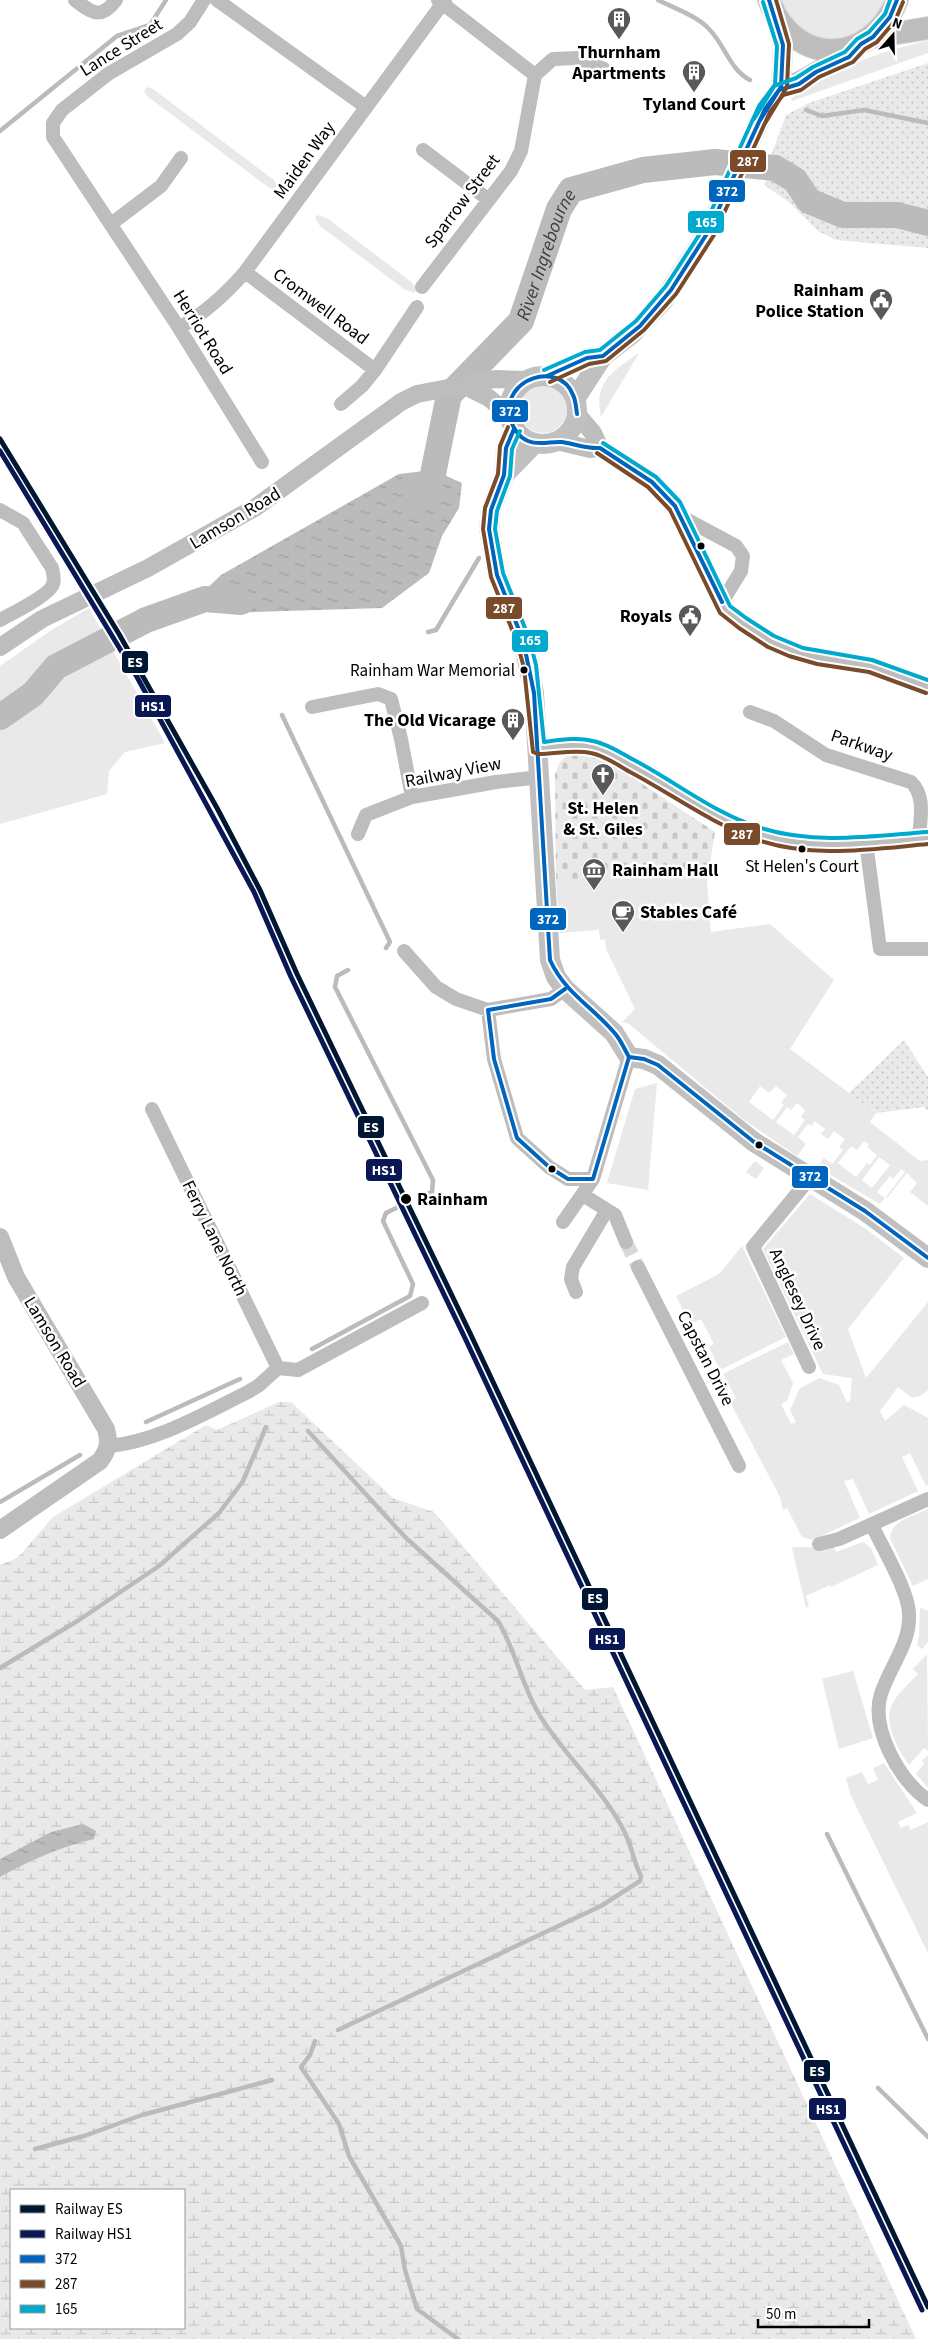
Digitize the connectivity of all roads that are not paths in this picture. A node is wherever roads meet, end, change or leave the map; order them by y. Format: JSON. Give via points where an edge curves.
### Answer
{"nodes":[{"id":1,"x":75,"y":0,"type":"edge"},
{"id":2,"x":116,"y":0,"type":"edge"},
{"id":3,"x":204,"y":0,"type":"edge"},
{"id":4,"x":217,"y":0,"type":"edge"},
{"id":5,"x":897,"y":0,"type":"edge"},
{"id":6,"x":442,"y":1,"type":"edge"},
{"id":7,"x":772,"y":8,"type":"edge"},
{"id":8,"x":928,"y":28,"type":"edge"},
{"id":9,"x":867,"y":40,"type":"junction"},
{"id":10,"x":604,"y":69,"type":"dead end"},
{"id":11,"x":535,"y":75,"type":"junction"},
{"id":12,"x":781,"y":88,"type":"junction"},
{"id":13,"x":366,"y":107,"type":"junction"},
{"id":14,"x":423,"y":150,"type":"dead end"},
{"id":15,"x":181,"y":158,"type":"dead end"},
{"id":16,"x":489,"y":200,"type":"junction"},
{"id":17,"x":111,"y":224,"type":"junction"},
{"id":18,"x":245,"y":272,"type":"junction"},
{"id":19,"x":422,"y":287,"type":"dead end"},
{"id":20,"x":417,"y":307,"type":"dead end"},
{"id":21,"x":179,"y":328,"type":"junction"},
{"id":22,"x":603,"y":356,"type":"junction"},
{"id":23,"x":375,"y":370,"type":"junction"},
{"id":24,"x":547,"y":376,"type":"junction"},
{"id":25,"x":526,"y":380,"type":"junction"},
{"id":26,"x":464,"y":386,"type":"junction"},
{"id":27,"x":341,"y":404,"type":"dead end"},
{"id":28,"x":576,"y":406,"type":"junction"},
{"id":29,"x":512,"y":422,"type":"junction"},
{"id":30,"x":557,"y":441,"type":"junction"},
{"id":31,"x":536,"y":443,"type":"junction"},
{"id":32,"x":600,"y":448,"type":"junction"},
{"id":33,"x":262,"y":462,"type":"dead end"},
{"id":34,"x":504,"y":475,"type":"junction"},
{"id":35,"x":0,"y":510,"type":"edge"},
{"id":36,"x":680,"y":516,"type":"junction"},
{"id":37,"x":722,"y":602,"type":"junction"},
{"id":38,"x":0,"y":620,"type":"edge"},
{"id":39,"x":0,"y":647,"type":"edge"},
{"id":40,"x":928,"y":687,"type":"edge"},
{"id":41,"x":312,"y":707,"type":"dead end"},
{"id":42,"x":750,"y":712,"type":"dead end"},
{"id":43,"x":538,"y":748,"type":"junction"},
{"id":44,"x":541,"y":777,"type":"junction"},
{"id":45,"x":412,"y":797,"type":"junction"},
{"id":46,"x":358,"y":834,"type":"dead end"},
{"id":47,"x":923,"y":839,"type":"edge"},
{"id":48,"x":866,"y":842,"type":"junction"},
{"id":49,"x":928,"y":949,"type":"edge"},
{"id":50,"x":404,"y":951,"type":"dead end"},
{"id":51,"x":565,"y":989,"type":"junction"},
{"id":52,"x":488,"y":1010,"type":"junction"},
{"id":53,"x":629,"y":1057,"type":"junction"},
{"id":54,"x":152,"y":1109,"type":"dead end"},
{"id":55,"x":810,"y":1178,"type":"junction"},
{"id":56,"x":593,"y":1179,"type":"junction"},
{"id":57,"x":583,"y":1196,"type":"junction"},
{"id":58,"x":607,"y":1210,"type":"junction"},
{"id":59,"x":563,"y":1222,"type":"dead end"},
{"id":60,"x":0,"y":1237,"type":"edge"},
{"id":61,"x":626,"y":1242,"type":"tunnel mouth"},
{"id":62,"x":928,"y":1258,"type":"edge"},
{"id":63,"x":638,"y":1267,"type":"tunnel mouth"},
{"id":64,"x":576,"y":1292,"type":"dead end"},
{"id":65,"x":422,"y":1304,"type":"dead end"},
{"id":66,"x":809,"y":1366,"type":"dead end"},
{"id":67,"x":278,"y":1368,"type":"junction"},
{"id":68,"x":109,"y":1446,"type":"junction"},
{"id":69,"x":740,"y":1466,"type":"dead end"},
{"id":70,"x":928,"y":1500,"type":"edge"},
{"id":71,"x":872,"y":1525,"type":"junction"},
{"id":72,"x":0,"y":1530,"type":"edge"},
{"id":73,"x":819,"y":1544,"type":"dead end"},
{"id":74,"x":928,"y":1800,"type":"edge"}],
"edges":[{"from":1,"to":2,"type":"street","via":[[90,11],[100,13],[109,9]]},
{"from":3,"to":17,"type":"street","name":"Lance Street","via":[[190,22],[177,34],[108,74],[62,110],[53,123],[53,137]]},
{"from":4,"to":13,"type":"street"},
{"from":5,"to":9,"type":"main road","via":[[890,17]]},
{"from":6,"to":11,"type":"street"},
{"from":6,"to":13,"type":"street","name":"Maiden Way"},
{"from":7,"to":9,"type":"main road","via":[[787,31],[803,43],[822,49],[842,50]]},
{"from":7,"to":12,"type":"main road","via":[[783,45]]},
{"from":8,"to":9,"type":"main road"},
{"from":9,"to":12,"type":"main road","via":[[848,57],[799,84]]},
{"from":10,"to":11,"type":"street","via":[[577,58],[553,59]]},
{"from":11,"to":16,"type":"street","name":"Sparrow Street","via":[[520,151],[511,171]]},
{"from":12,"to":22,"type":"main road","via":[[765,109],[708,232],[672,290],[632,334]]},
{"from":13,"to":18,"type":"street","name":"Maiden Way"},
{"from":14,"to":16,"type":"street"},
{"from":15,"to":17,"type":"street","via":[[161,186]]},
{"from":16,"to":19,"type":"street","name":"Sparrow Street"},
{"from":17,"to":21,"type":"street","name":"Herriot Road"},
{"from":18,"to":21,"type":"street","name":"Maiden Way","via":[[224,296]]},
{"from":18,"to":23,"type":"street","name":"Cromwell Road"},
{"from":20,"to":23,"type":"street","name":"Cromwell Road"},
{"from":21,"to":33,"type":"street","name":"Herriot Road"},
{"from":22,"to":24,"type":"main road","via":[[587,358]]},
{"from":22,"to":28,"type":"main road"},
{"from":23,"to":27,"type":"street","name":"Cromwell Road"},
{"from":24,"to":25,"type":"main road"},
{"from":24,"to":28,"type":"main road","via":[[564,383]]},
{"from":25,"to":26,"type":"street","name":"Lamson Road","via":[[495,379]]},
{"from":25,"to":29,"type":"main road","via":[[512,395],[509,405]]},
{"from":26,"to":29,"type":"street","via":[[489,398]]},
{"from":26,"to":39,"type":"street","name":"Lamson Road","via":[[417,394],[390,408],[256,507],[148,568],[42,619]]},
{"from":28,"to":30,"type":"main road","via":[[571,430]]},
{"from":28,"to":32,"type":"street"},
{"from":29,"to":31,"type":"main road","via":[[524,438]]},
{"from":29,"to":34,"type":"main road"},
{"from":30,"to":31,"type":"main road"},
{"from":30,"to":32,"type":"street","via":[[590,450]]},
{"from":31,"to":34,"type":"main road"},
{"from":32,"to":36,"type":"street","via":[[652,482]]},
{"from":34,"to":43,"type":"main road","via":[[491,510],[489,530],[497,575],[523,640],[534,693]]},
{"from":35,"to":38,"type":"street","via":[[23,523],[52,568],[54,584],[46,593]]},
{"from":36,"to":37,"type":"street"},
{"from":36,"to":37,"type":"street","via":[[736,546],[743,556],[741,571]]},
{"from":37,"to":40,"type":"street","via":[[725,610],[755,632],[785,648],[817,658],[870,666]]},
{"from":41,"to":45,"type":"street","via":[[378,694],[390,699]]},
{"from":42,"to":47,"type":"street","name":"Parkway","via":[[774,721],[826,755],[911,782],[921,798]]},
{"from":43,"to":44,"type":"main road"},
{"from":43,"to":48,"type":"street","via":[[586,746],[604,750],[722,819],[759,834],[796,843]]},
{"from":44,"to":45,"type":"street","name":"Railway View"},
{"from":44,"to":51,"type":"main road","via":[[550,960]]},
{"from":45,"to":46,"type":"street","name":"Railway View","via":[[366,815]]},
{"from":47,"to":48,"type":"street"},
{"from":48,"to":49,"type":"street","via":[[880,949]]},
{"from":50,"to":52,"type":"street","via":[[436,987],[456,1000]]},
{"from":51,"to":52,"type":"street","via":[[551,999]]},
{"from":51,"to":53,"type":"main road","via":[[614,1032]]},
{"from":52,"to":56,"type":"street","via":[[494,1059],[517,1138],[549,1168],[568,1179]]},
{"from":53,"to":55,"type":"main road","via":[[658,1065],[754,1142]]},
{"from":53,"to":56,"type":"street"},
{"from":54,"to":67,"type":"street","name":"Ferry Lane North"},
{"from":55,"to":62,"type":"main road","via":[[865,1211]]},
{"from":55,"to":66,"type":"street","name":"Anglesey Drive","via":[[753,1247]]},
{"from":56,"to":57,"type":"street"},
{"from":57,"to":58,"type":"street"},
{"from":57,"to":59,"type":"street"},
{"from":58,"to":61,"type":"street","via":[[615,1215]]},
{"from":58,"to":64,"type":"street","via":[[573,1268],[571,1279]]},
{"from":60,"to":68,"type":"street","name":"Lamson Road","via":[[16,1277],[106,1429]]},
{"from":63,"to":69,"type":"street","name":"Capstan Drive"},
{"from":65,"to":67,"type":"street","via":[[298,1370]]},
{"from":67,"to":68,"type":"street","via":[[253,1390],[162,1433],[128,1444]]},
{"from":68,"to":72,"type":"street","via":[[100,1461]]},
{"from":70,"to":71,"type":"street"},
{"from":71,"to":73,"type":"street"},
{"from":71,"to":74,"type":"street","via":[[904,1593],[909,1611],[908,1635],[880,1696],[879,1719],[897,1766],[917,1793]]}]}
